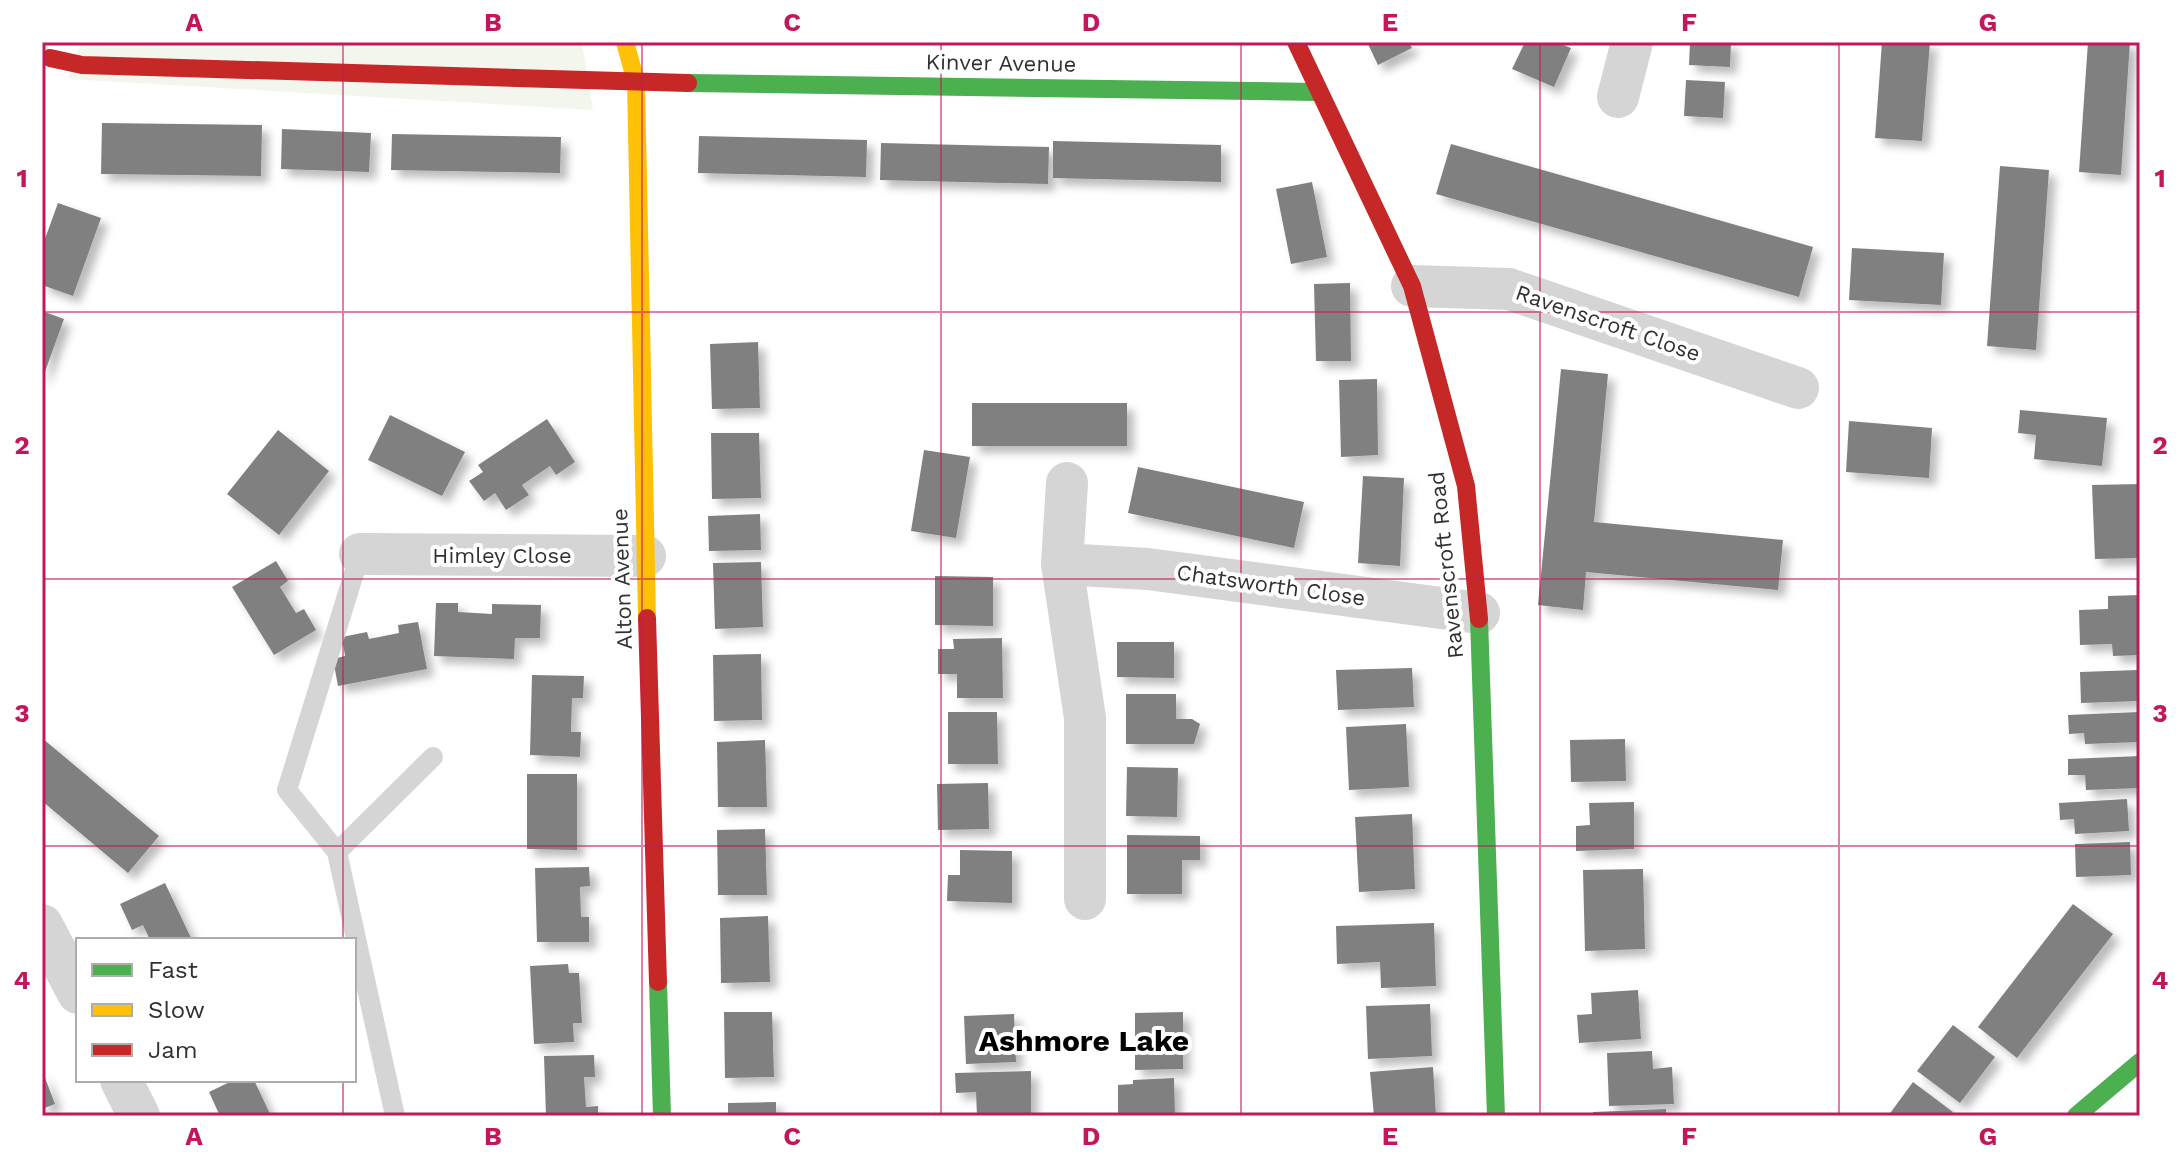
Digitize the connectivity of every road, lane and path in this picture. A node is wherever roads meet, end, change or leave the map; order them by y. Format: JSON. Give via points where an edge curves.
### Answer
{"nodes":[{"id":1,"x":625,"y":42,"type":"edge"},
{"id":2,"x":1296,"y":42,"type":"edge"},
{"id":3,"x":1632,"y":42,"type":"edge"},
{"id":4,"x":49,"y":61,"type":"edge"},
{"id":5,"x":636,"y":82,"type":"junction"},
{"id":6,"x":1317,"y":92,"type":"junction"},
{"id":7,"x":1618,"y":97,"type":"dead end"},
{"id":8,"x":1412,"y":286,"type":"junction"},
{"id":9,"x":1798,"y":388,"type":"dead end"},
{"id":10,"x":1067,"y":483,"type":"dead end"},
{"id":11,"x":360,"y":554,"type":"joint"},
{"id":12,"x":645,"y":556,"type":"junction"},
{"id":13,"x":1062,"y":564,"type":"junction"},
{"id":14,"x":1479,"y":613,"type":"junction"},
{"id":15,"x":433,"y":757,"type":"dead end"},
{"id":16,"x":337,"y":852,"type":"junction"},
{"id":17,"x":1085,"y":899,"type":"dead end"},
{"id":18,"x":42,"y":925,"type":"edge"},
{"id":19,"x":356,"y":938,"type":"edge"},
{"id":20,"x":356,"y":938,"type":"edge"},
{"id":21,"x":76,"y":989,"type":"edge"},
{"id":22,"x":2140,"y":1062,"type":"edge"},
{"id":23,"x":122,"y":1082,"type":"edge"},
{"id":24,"x":139,"y":1116,"type":"edge"},
{"id":25,"x":395,"y":1116,"type":"edge"},
{"id":26,"x":662,"y":1116,"type":"edge"},
{"id":27,"x":1496,"y":1116,"type":"edge"},
{"id":28,"x":2076,"y":1116,"type":"edge"}],
"edges":[{"from":1,"to":5,"type":"street","name":"Alton Avenue"},
{"from":2,"to":6,"type":"street","name":"Ravenscroft Road"},
{"from":3,"to":7,"type":"street"},
{"from":4,"to":5,"type":"street","name":"Kinver Avenue"},
{"from":5,"to":6,"type":"street","name":"Kinver Avenue"},
{"from":5,"to":12,"type":"street","name":"Alton Avenue"},
{"from":6,"to":8,"type":"street","name":"Ravenscroft Road"},
{"from":8,"to":9,"type":"street","name":"Ravenscroft Close","via":[[1509,289]]},
{"from":8,"to":14,"type":"street","name":"Ravenscroft Road","via":[[1466,486]]},
{"from":10,"to":13,"type":"street"},
{"from":11,"to":12,"type":"street","name":"Himley Close"},
{"from":11,"to":16,"type":"lane","via":[[287,790]]},
{"from":12,"to":26,"type":"street","name":"Alton Avenue"},
{"from":13,"to":14,"type":"street","name":"Chatsworth Close","via":[[1148,569]]},
{"from":13,"to":17,"type":"street","via":[[1085,718]]},
{"from":14,"to":27,"type":"street","name":"Ravenscroft Road"},
{"from":15,"to":16,"type":"lane"},
{"from":16,"to":20,"type":"lane"},
{"from":18,"to":21,"type":"street"},
{"from":19,"to":25,"type":"lane"},
{"from":22,"to":28,"type":"street"},
{"from":23,"to":24,"type":"street"}]}
